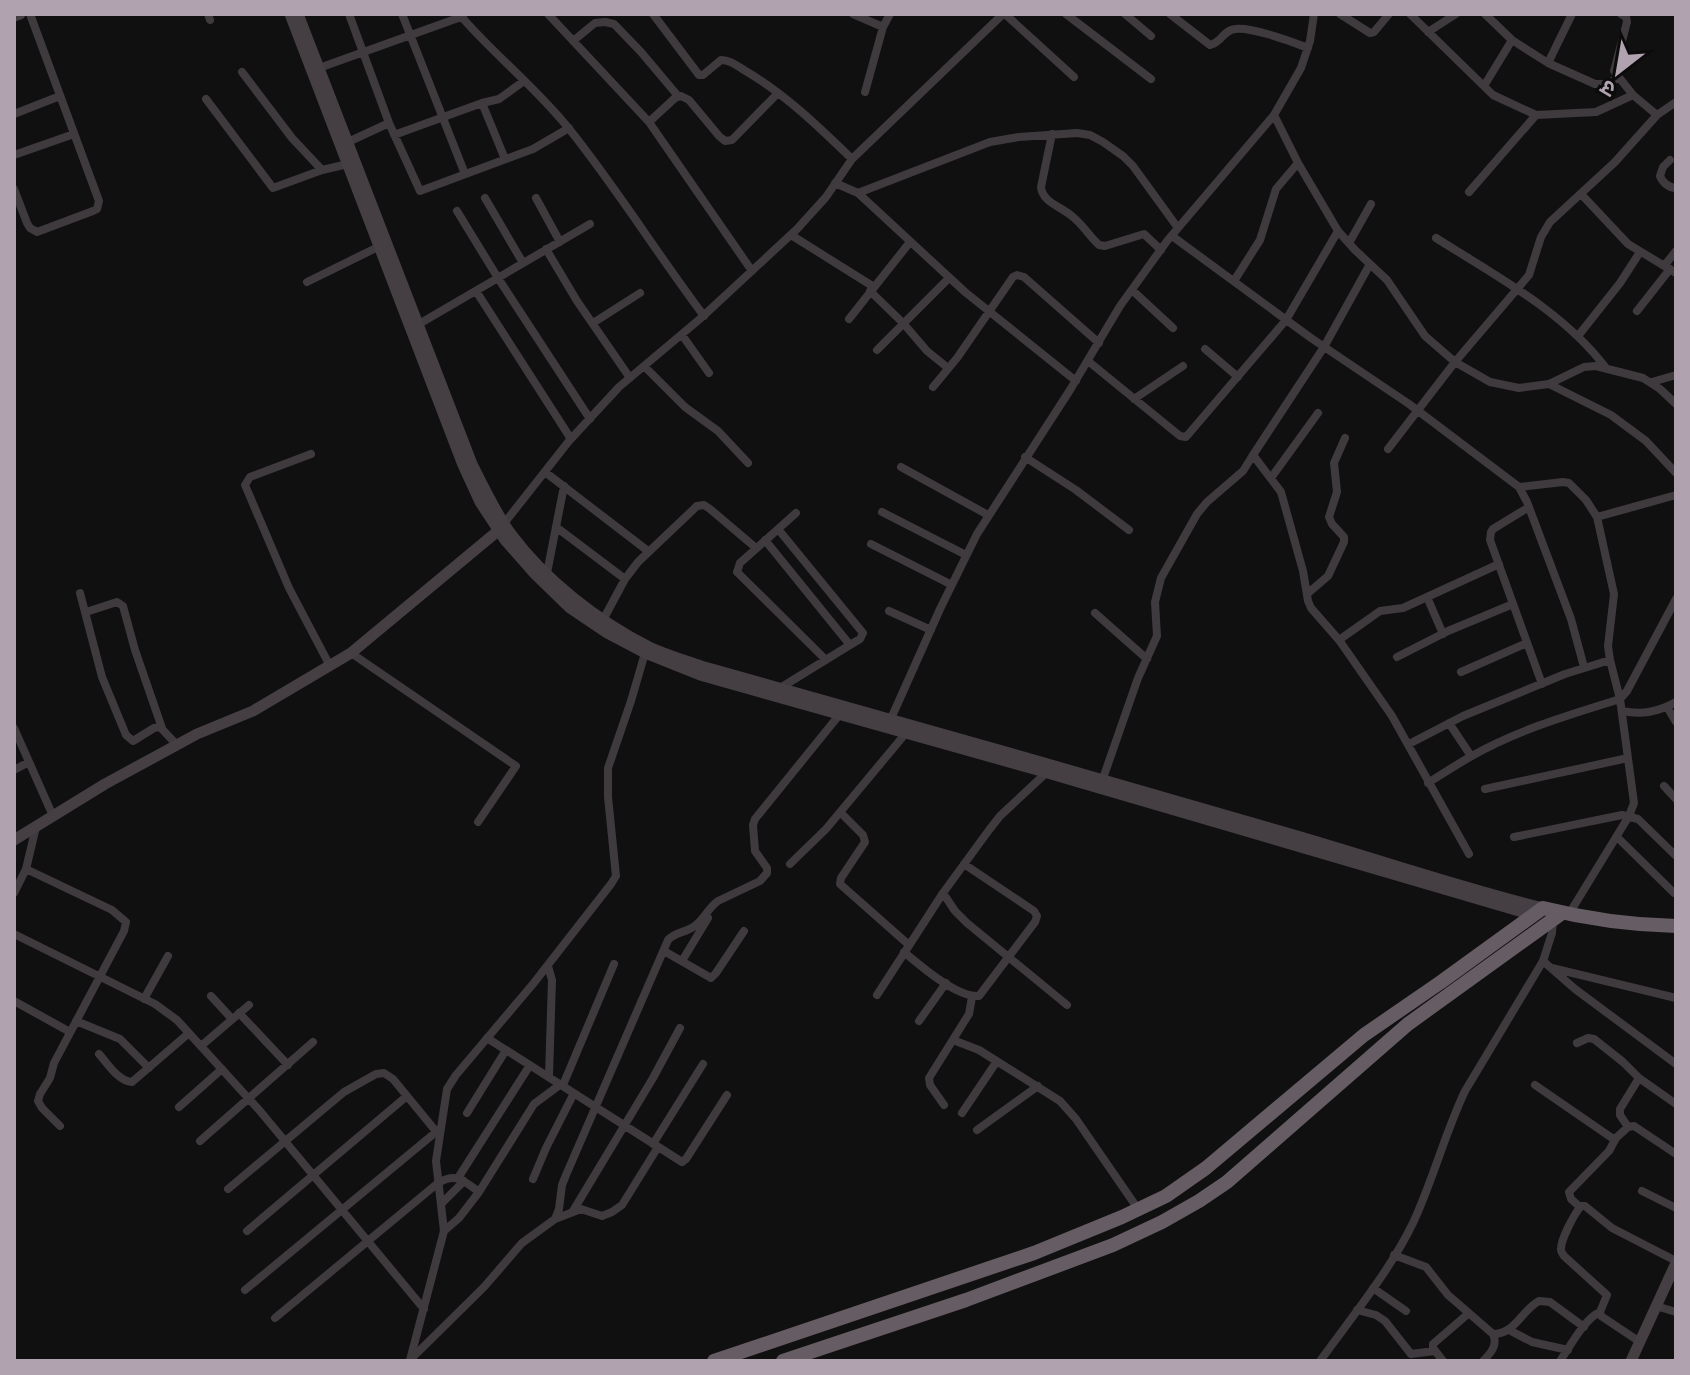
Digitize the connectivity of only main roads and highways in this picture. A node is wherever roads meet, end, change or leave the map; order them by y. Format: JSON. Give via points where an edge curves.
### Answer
{"nodes":[{"id":1,"x":290,"y":14,"type":"edge"},
{"id":2,"x":298,"y":14,"type":"edge"},
{"id":3,"x":502,"y":527,"type":"junction"},
{"id":4,"x":889,"y":724,"type":"junction"},
{"id":5,"x":1101,"y":784,"type":"junction"},
{"id":6,"x":14,"y":840,"type":"edge"},
{"id":7,"x":1552,"y":914,"type":"junction"},
{"id":8,"x":1676,"y":926,"type":"edge"},
{"id":9,"x":1676,"y":934,"type":"edge"},
{"id":10,"x":1676,"y":1262,"type":"edge"},
{"id":11,"x":714,"y":1361,"type":"edge"},
{"id":12,"x":783,"y":1361,"type":"edge"},
{"id":13,"x":1631,"y":1361,"type":"edge"}],
"edges":[{"from":1,"to":3,"type":"main road","via":[[463,465],[480,502]]},
{"from":2,"to":3,"type":"main road","via":[[472,464]]},
{"from":3,"to":4,"type":"main road","via":[[575,600],[651,648]]},
{"from":3,"to":4,"type":"main road","via":[[505,540],[570,608],[645,653],[700,675]]},
{"from":3,"to":6,"type":"main road","via":[[351,653],[253,711],[197,734],[105,784]]},
{"from":4,"to":5,"type":"main road"},
{"from":4,"to":5,"type":"main road","via":[[1046,773]]},
{"from":5,"to":7,"type":"main road"},
{"from":7,"to":8,"type":"highway"},
{"from":7,"to":9,"type":"highway","via":[[1602,930]]},
{"from":7,"to":11,"type":"highway","via":[[1364,1035],[1166,1196],[1034,1253]]},
{"from":7,"to":12,"type":"highway","via":[[1408,1024],[1227,1182],[1174,1215],[1113,1245],[966,1300]]},
{"from":10,"to":13,"type":"main road"}]}
